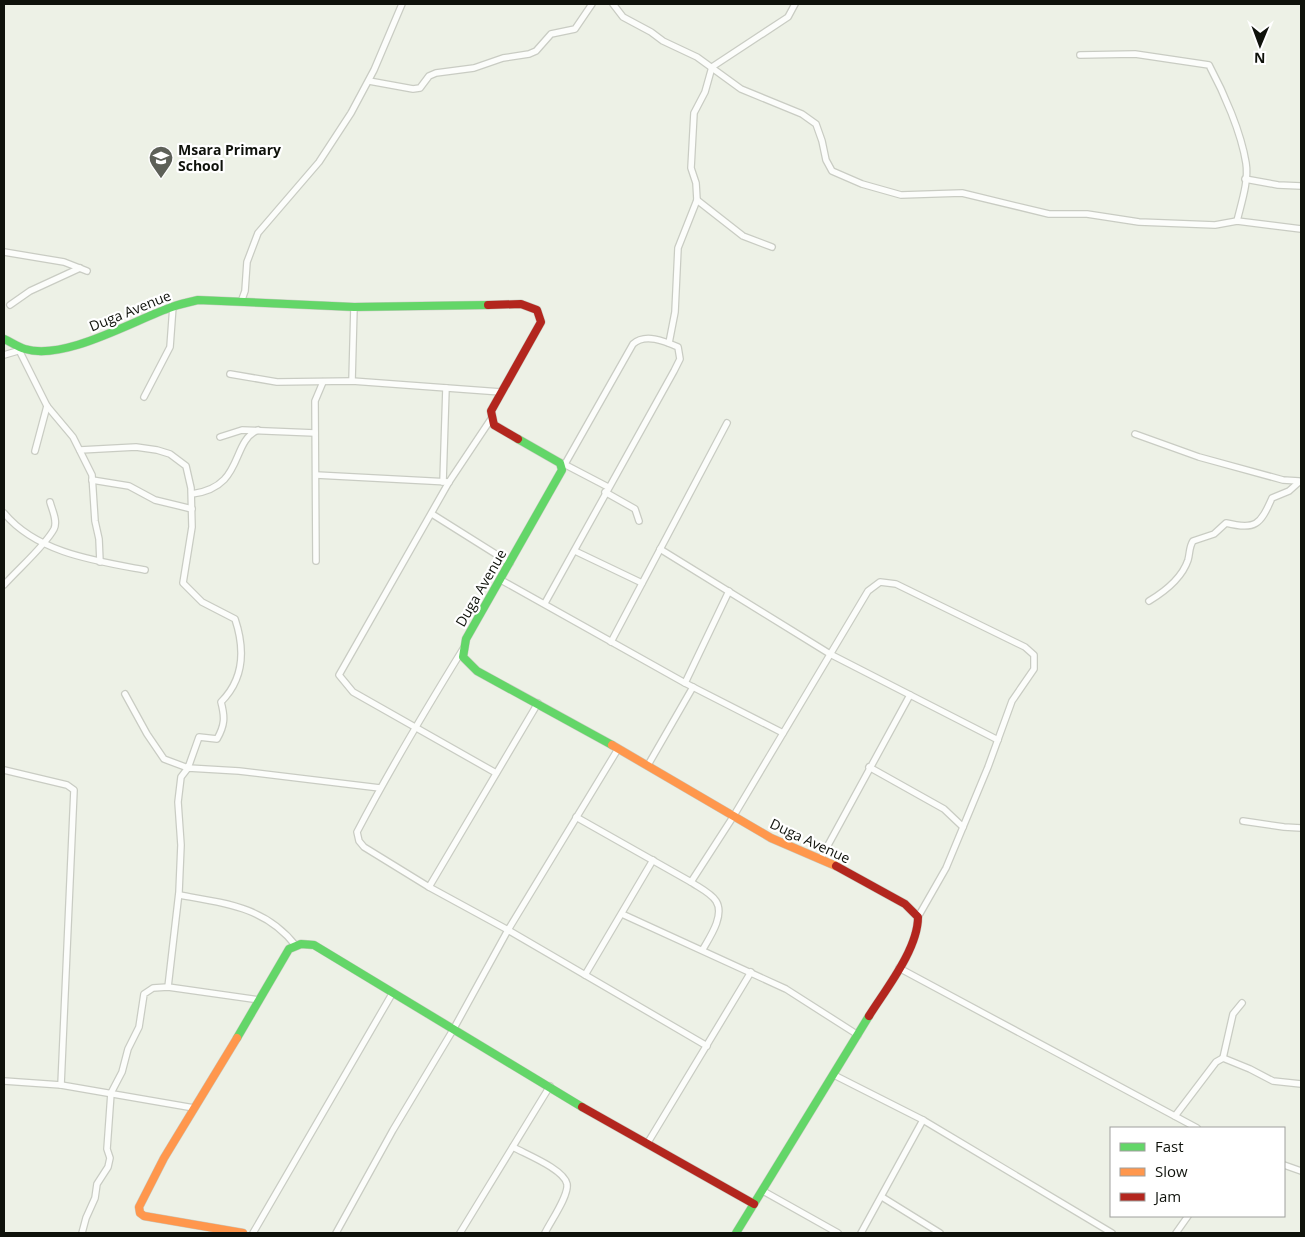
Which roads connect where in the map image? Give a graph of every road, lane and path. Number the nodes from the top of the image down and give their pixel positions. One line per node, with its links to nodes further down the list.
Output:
1 (402, 4): 7 (street)
2 (592, 4): 7 (street)
3 (613, 4): 6 (street)
4 (795, 4): 6 (street)
5 (1080, 55): 8 (street)
6 (712, 67): 10 (street); 11 (street)
7 (369, 81): 17 (street)
8 (1245, 179): 9 (street); 11 (street)
9 (1301, 186)
10 (697, 200): 13 (street); 22 (street)
11 (1236, 221): 12 (street)
12 (1301, 229)
13 (772, 247)
14 (4, 252): 15 (street)
15 (80, 268): 16 (street); 18 (street)
16 (87, 271)
17 (241, 302): 19 (street, Duga Avenue); 20 (street, Duga Avenue)
18 (10, 305)
19 (173, 306): 23 (street, Duga Avenue); 30 (street)
20 (354, 307): 26 (street); 29 (street, Duga Avenue)
21 (4, 339): 23 (street, Duga Avenue)
22 (669, 343): 40 (street); 45 (street)
23 (22, 350): 24 (street); 31 (street)
24 (4, 355)
25 (230, 374): 27 (street)
26 (352, 381): 27 (street); 28 (street)
27 (323, 382): 35 (street)
28 (446, 388): 29 (street); 44 (street)
29 (501, 392): 32 (street, Duga Avenue)
30 (144, 397)
31 (48, 406): 38 (street); 39 (street)
32 (491, 419): 40 (street); 44 (street)
33 (727, 422): 53 (street)
34 (258, 430): 35 (street); 37 (street); 46 (street)
35 (315, 433): 41 (street)
36 (1135, 434): 43 (street)
37 (220, 437)
38 (80, 450): 42 (street); 46 (street)
39 (35, 451)
40 (563, 463): 45 (street); 57 (street, Duga Avenue)
41 (316, 475): 44 (street); 55 (street)
42 (92, 480): 48 (street); 56 (street)
43 (1300, 481): 63 (street)
44 (446, 482): 50 (street)
45 (607, 490): 51 (street); 54 (street)
46 (192, 494): 48 (street)
47 (50, 502): 52 (street)
48 (192, 509): 79 (street)
49 (4, 513): 52 (street)
50 (432, 514): 57 (street); 73 (street)
51 (638, 521)
52 (43, 542): 56 (street); 61 (street)
53 (660, 549): 60 (street); 62 (street)
54 (575, 551): 60 (street); 64 (street)
55 (316, 561)
56 (100, 562): 58 (street)
57 (510, 563): 59 (street, Duga Avenue)
58 (145, 570)
59 (501, 580): 64 (street); 66 (street, Duga Avenue)
60 (642, 583): 65 (street)
61 (4, 585)
62 (729, 590): 67 (street); 68 (street)
63 (1149, 601)
64 (545, 603): 65 (street)
65 (611, 642): 68 (street)
66 (463, 649): 72 (street, Duga Avenue); 73 (street)
67 (830, 654): 71 (street); 74 (street); 75 (street)
68 (685, 682): 69 (street)
69 (694, 687): 74 (street); 77 (street)
70 (125, 694): 79 (street)
71 (910, 694): 75 (street); 78 (street)
72 (538, 703): 76 (street, Duga Avenue); 81 (street)
73 (414, 727): 81 (street); 82 (street)
74 (783, 733): 84 (street)
75 (998, 740): 86 (street)
76 (618, 749): 77 (street, Duga Avenue); 83 (street)
77 (648, 765): 84 (street, Duga Avenue)
78 (870, 767): 86 (street); 88 (street)
79 (188, 768): 82 (street); 92 (street)
80 (4, 770): 111 (street)
81 (496, 774): 91 (street)
82 (380, 788): 91 (street)
83 (576, 817): 89 (street); 95 (street)
84 (733, 817): 88 (street, Duga Avenue); 90 (street)
85 (1243, 821): 87 (street)
86 (963, 826): 94 (street)
87 (1301, 828)
88 (821, 858): 94 (street, Duga Avenue)
89 (653, 860): 90 (street); 93 (street)
90 (691, 882): 97 (street)
91 (429, 887): 95 (street)
92 (179, 895): 96 (street); 101 (street)
93 (622, 914): 97 (street); 100 (street)
94 (918, 917): 98 (street)
95 (508, 930): 100 (street); 105 (street)
96 (296, 946): 102 (street); 103 (street)
97 (703, 949): 99 (street)
98 (899, 968): 106 (street); 116 (street)
99 (751, 972): 106 (street); 107 (street)
100 (586, 975): 107 (street)
101 (168, 987): 103 (street); 114 (street)
102 (392, 994): 105 (street); 129 (street)
103 (260, 1000): 115 (street)
104 (1242, 1003): 108 (street)
105 (453, 1030): 113 (street); 130 (street)
106 (858, 1035): 109 (street)
107 (707, 1046): 119 (street)
108 (1223, 1058): 112 (street); 116 (street)
109 (834, 1075): 117 (street); 123 (street)
110 (4, 1081): 111 (street)
111 (61, 1084): 114 (street)
112 (1301, 1084)
113 (550, 1086): 119 (street); 120 (street)
114 (111, 1094): 115 (street); 127 (street)
115 (194, 1108): 128 (street)
116 (1175, 1116): 118 (street)
117 (923, 1120): 124 (street); 137 (street)
118 (1195, 1127)
119 (647, 1144): 125 (street)
120 (513, 1147): 131 (street); 132 (street)
121 (1285, 1165): 122 (street)
122 (1301, 1171)
123 (763, 1191): 125 (street); 134 (street)
124 (882, 1197): 135 (street); 136 (street)
125 (754, 1204): 133 (street)
126 (1187, 1217): 138 (street)
127 (82, 1233)
128 (243, 1233)
129 (253, 1233)
130 (336, 1233)
131 (460, 1233)
132 (544, 1233)
133 (736, 1233)
134 (838, 1233)
135 (861, 1233)
136 (940, 1233)
137 (1112, 1233)
138 (1176, 1233)

